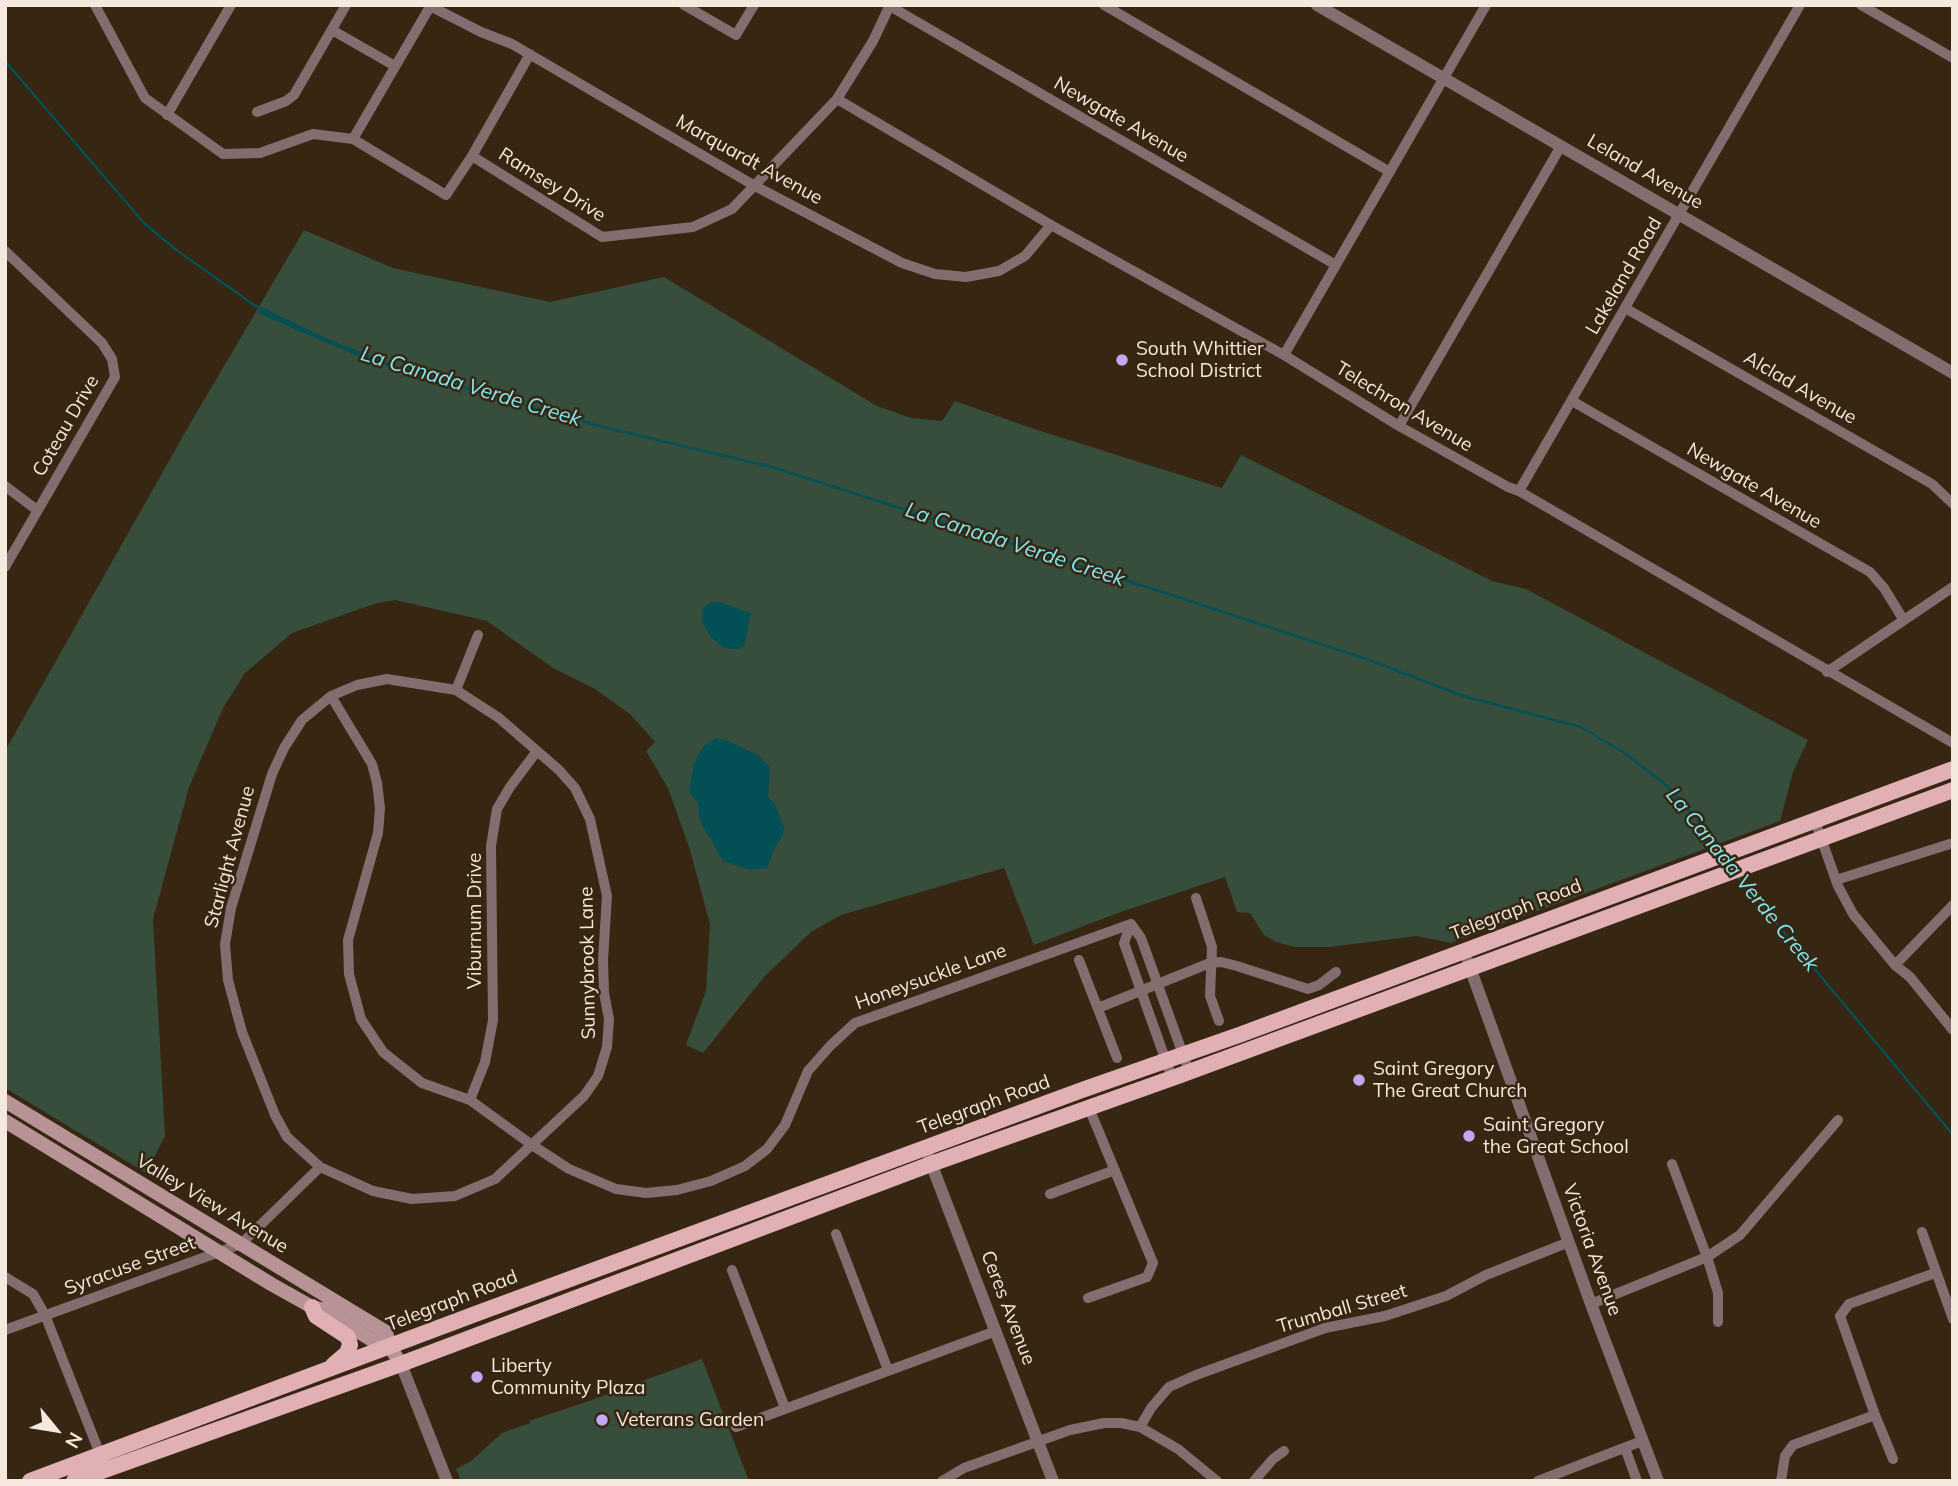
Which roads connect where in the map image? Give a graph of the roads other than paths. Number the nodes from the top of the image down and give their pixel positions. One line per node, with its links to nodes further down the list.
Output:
1 (95, 5): 20 (street, Ramsey Drive)
2 (231, 5): 20 (street)
3 (346, 5): 13 (street)
4 (684, 5): 5 (street)
5 (754, 5)
6 (889, 5): 18 (street, Ramsey Drive); 29 (street, Newgate Avenue)
7 (1104, 5): 24 (street)
8 (1317, 5): 17 (street, Leland Avenue)
9 (1486, 5): 17 (street)
10 (1800, 5): 26 (street, Lakeland Road)
11 (1861, 5): 15 (street)
12 (430, 6): 14 (street, Marquardt Avenue); 16 (street)
13 (332, 30): 16 (street); 19 (street)
14 (530, 54): 23 (street); 25 (street, Marquardt Avenue)
15 (1953, 58)
16 (395, 66): 21 (street)
17 (1444, 78): 22 (street, Leland Avenue); 24 (street)
18 (837, 99): 25 (street, Ramsey Drive); 27 (street, Telechron Avenue)
19 (257, 112)
20 (167, 115): 21 (street, Ramsey Drive)
21 (352, 139): 23 (street, Ramsey Drive)
22 (1561, 146): 26 (street, Leland Avenue); 34 (street)
23 (472, 156): 25 (street, Ramsey Drive)
24 (1390, 172): 29 (street)
25 (755, 186): 27 (street, Marquardt Avenue)
26 (1679, 215): 30 (street, Lakeland Road); 32 (street, Leland Avenue)
27 (1051, 225): 31 (street, Telechron Avenue)
28 (5, 251): 38 (street, Coteau Drive)
29 (1336, 265): 31 (street)
30 (1625, 308): 33 (street, Lakeland Road); 37 (street, Alclad Avenue)
31 (1284, 355): 34 (street, Telechron Avenue)
32 (1953, 373)
33 (1572, 401): 36 (street, Lakeland Road); 41 (street, Newgate Avenue)
34 (1399, 426): 36 (street, Telechron Avenue)
35 (5, 486): 38 (street)
36 (1519, 491): 43 (street, Telechron Avenue)
37 (1953, 504)
38 (37, 510): 39 (street, Coteau Drive)
39 (5, 567)
40 (1953, 587): 41 (street)
41 (1903, 619): 43 (street)
42 (478, 635): 44 (street)
43 (1827, 671): 46 (street, Telechron Avenue)
44 (456, 690): 45 (street, Sunnybrook Lane); 47 (street, Sunnybrook Lane)
45 (331, 696): 73 (street, Honeysuckle Lane); 81 (street, Starlight Avenue)
46 (1953, 743)
47 (537, 751): 73 (street, Viburnum Drive); 78 (street, Sunnybrook Lane)
48 (1953, 769): 50 (main road, Telegraph Road)
49 (1953, 790): 51 (main road, Telegraph Road)
50 (1815, 821): 51 (street); 57 (main road, Telegraph Road)
51 (1822, 838): 53 (street); 61 (main road, Telegraph Road)
52 (1953, 843): 53 (street)
53 (1836, 880): 60 (street)
54 (1196, 898): 59 (street)
55 (1953, 905): 60 (street)
56 (1130, 924): 63 (street); 64 (street); 78 (street, Honeysuckle Lane)
57 (1464, 952): 61 (street, Victoria Avenue); 68 (main road, Telegraph Road)
58 (1079, 960): 65 (street)
59 (1211, 963): 62 (street); 63 (street); 66 (street)
60 (1895, 965): 67 (street)
61 (1470, 968): 71 (main road, Telegraph Road); 86 (street, Victoria Avenue)
62 (1336, 972)
63 (1158, 984): 64 (street); 68 (street)
64 (1141, 991): 65 (street); 70 (street)
65 (1098, 1008): 69 (street)
66 (1219, 1021)
67 (1953, 1030)
68 (1184, 1054): 70 (main road, Telegraph Road); 71 (street)
69 (1117, 1058)
70 (1166, 1062): 72 (street); 79 (main road, Telegraph Road)
71 (1189, 1071): 72 (main road, Telegraph Road)
72 (1172, 1078): 75 (main road, Telegraph Road)
73 (470, 1100): 78 (street, Honeysuckle Lane)
74 (5, 1101): 87 (main road, Valley View Avenue)
75 (1089, 1108): 79 (main road, Telegraph Road); 82 (street)
76 (1838, 1120): 89 (street)
77 (5, 1121): 88 (main road, Valley View Avenue)
78 (532, 1145): 81 (street, Starlight Avenue)
79 (928, 1156): 100 (street, Ceres Avenue); 101 (main road, Telegraph Road); 102 (main road, Telegraph Road)
80 (1672, 1164): 89 (street)
81 (320, 1167): 87 (street, Syracuse Street)
82 (1115, 1171): 83 (street); 93 (street)
83 (1050, 1194)
84 (1922, 1232): 91 (street)
85 (836, 1234): 104 (street)
86 (1569, 1242): 94 (street, Victoria Avenue); 108 (street, Trumball Street)
87 (241, 1244): 88 (street, Syracuse Street); 101 (main road, Valley View Avenue)
88 (220, 1252): 95 (main road, Valley View Avenue); 96 (street, Syracuse Street)
89 (1707, 1257): 94 (street); 98 (street)
90 (732, 1270): 105 (street)
91 (1935, 1273): 97 (street); 106 (street)
92 (5, 1276): 96 (street)
93 (1088, 1298)
94 (1591, 1304): 109 (street, Victoria Avenue)
95 (312, 1307): 101 (main road, Valley View Avenue); 103 (main road)
96 (46, 1315): 99 (street, Syracuse Street); 114 (street)
97 (1953, 1319)
98 (1718, 1322)
99 (5, 1330)
100 (996, 1331): 104 (street); 110 (street, Ceres Avenue)
101 (390, 1347): 102 (main road, Valley View Avenue); 103 (main road, Telegraph Road)
102 (401, 1364): 114 (main road, Telegraph Road); 117 (street, Valley View Avenue)
103 (325, 1370): 114 (main road, Telegraph Road)
104 (888, 1370): 105 (street)
105 (785, 1408): 107 (street)
106 (1875, 1415): 113 (street); 125 (street)
107 (736, 1427)
108 (1140, 1427): 110 (street); 120 (street)
109 (1643, 1441): 111 (street); 124 (street, Victoria Avenue)
110 (1039, 1442): 118 (street); 119 (street, Ceres Avenue)
111 (1625, 1448): 122 (street); 123 (street)
112 (1284, 1451): 121 (street)
113 (1893, 1459)
114 (103, 1462): 115 (main road, Telegraph Road); 116 (main road, Telegraph Road)
115 (30, 1481)
116 (74, 1481)
117 (447, 1481)
118 (942, 1481)
119 (1053, 1481)
120 (1217, 1481)
121 (1254, 1481)
122 (1538, 1481)
123 (1637, 1481)
124 (1658, 1481)
125 (1781, 1481)

